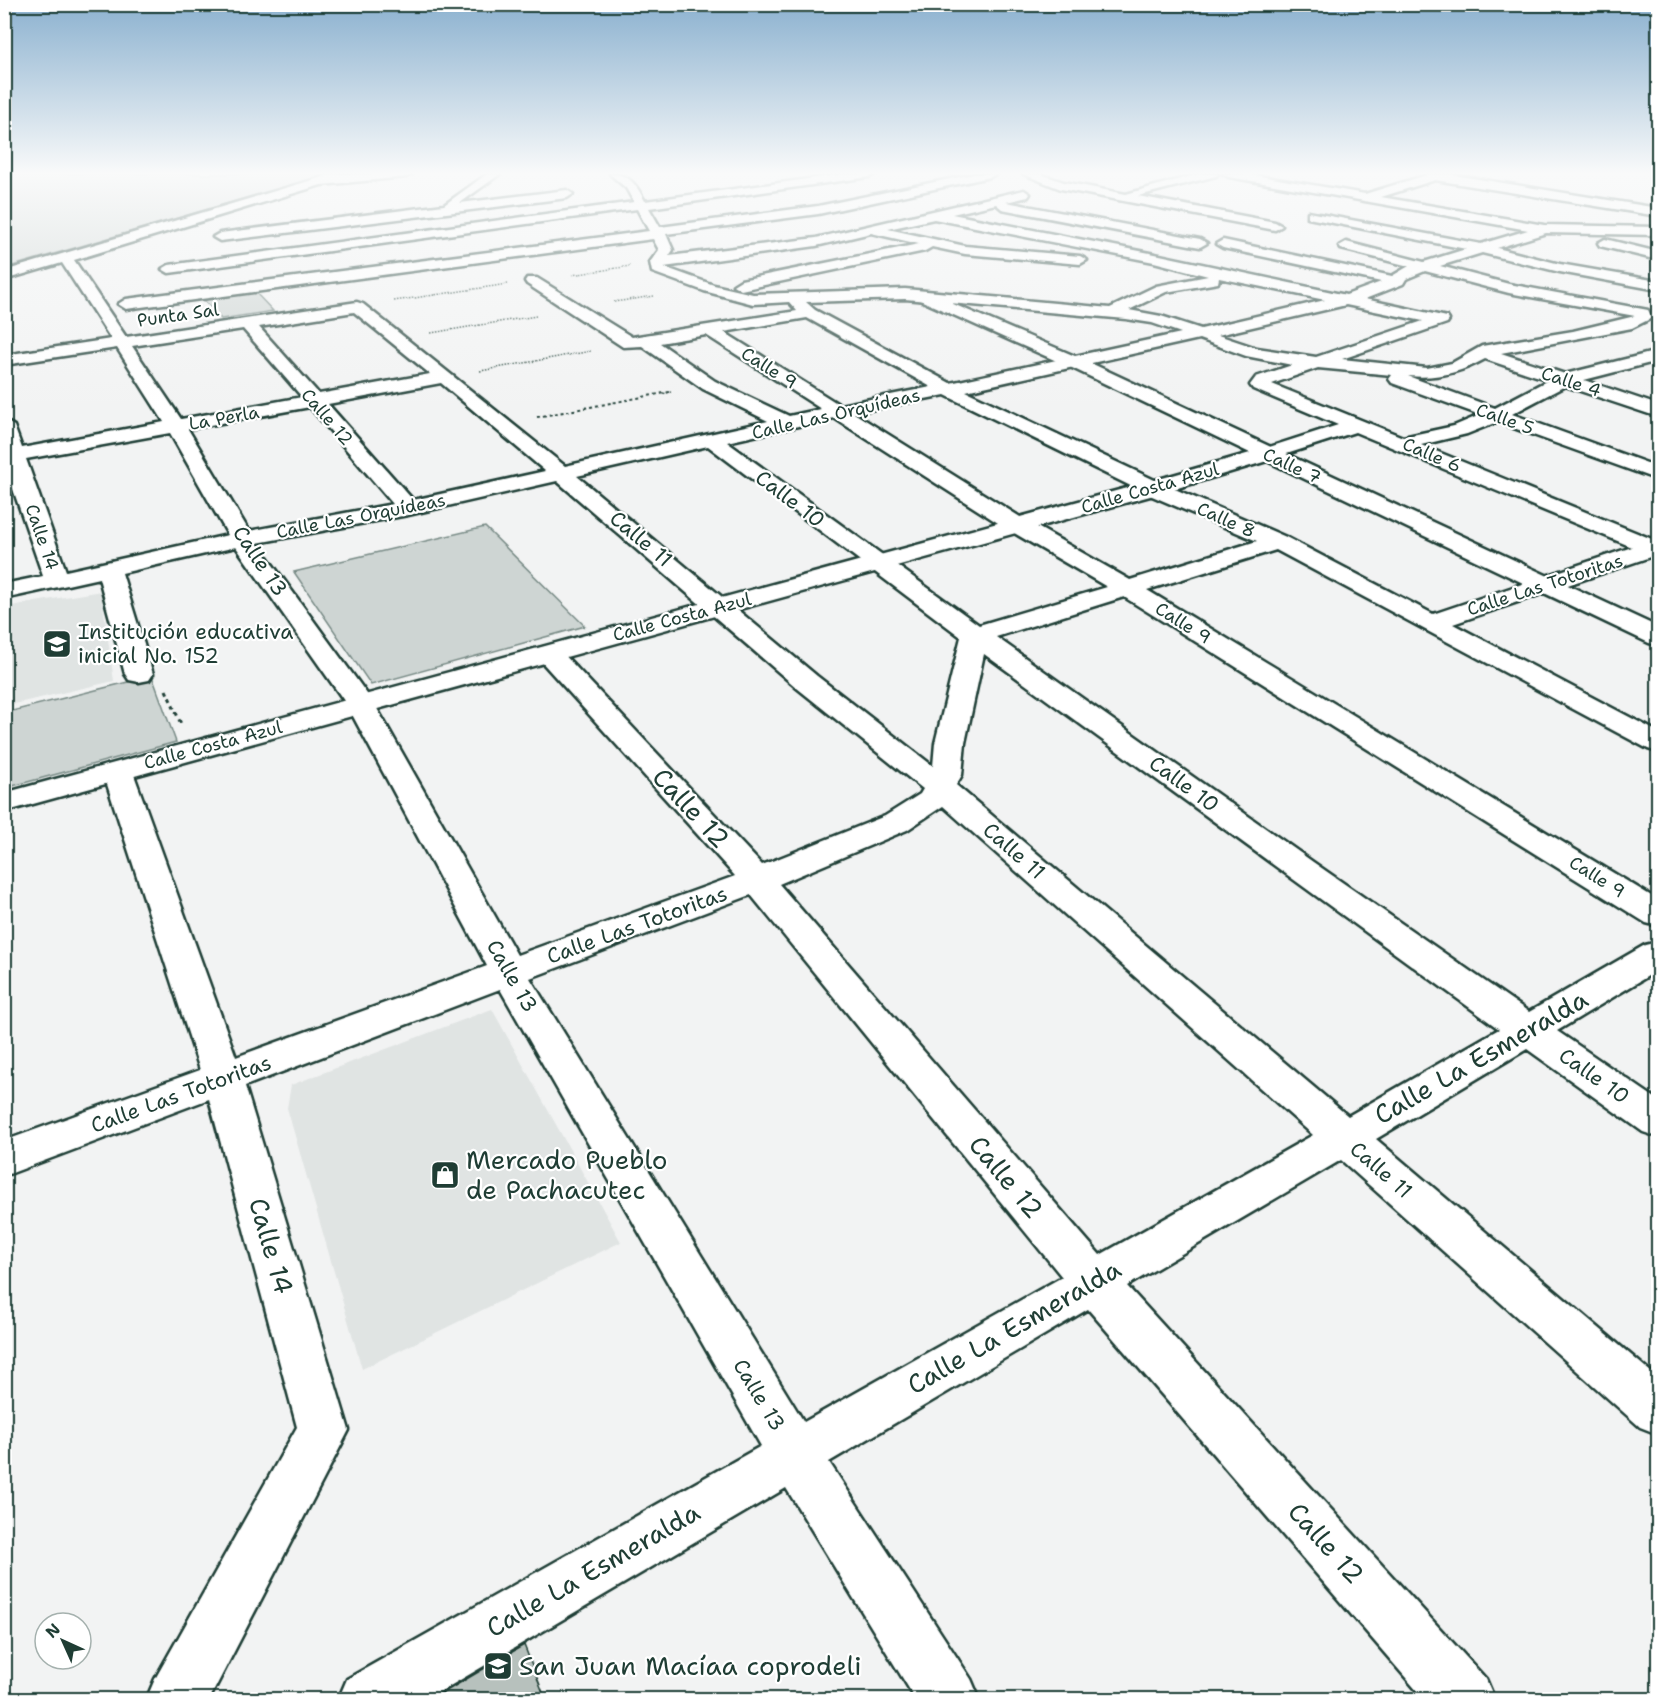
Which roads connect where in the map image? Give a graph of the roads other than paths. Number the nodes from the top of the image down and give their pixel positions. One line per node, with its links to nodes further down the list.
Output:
1 (89, 254): 20 (street)
2 (128, 254): 20 (street)
3 (194, 254): 24 (street)
4 (289, 254): 24 (street)
5 (385, 254): 25 (street)
6 (493, 254): 25 (street)
7 (663, 254): 21 (street)
8 (724, 254): 21 (street)
9 (894, 254): 36 (street)
10 (992, 254): 26 (street)
11 (1132, 254): 18 (street)
12 (1168, 254): 18 (street)
13 (1278, 254): 19 (street)
14 (1317, 254): 19 (street)
15 (1362, 254): 23 (street)
16 (1468, 254): 23 (street, Calle Las Orquídeas)
17 (1502, 254): 27 (street)
18 (1155, 258): 26 (street)
19 (1298, 259): 32 (street)
20 (67, 260): 28 (street); 45 (street, Calle 13)
21 (657, 262): 36 (street)
22 (1659, 264): 27 (street)
23 (1426, 267): 32 (street, Calle Las Orquídeas); 37 (street)
24 (169, 269): 29 (street)
25 (366, 270): 39 (street); 45 (street)
26 (1210, 272): 30 (street)
27 (1595, 275): 33 (street); 37 (street)
28 (4, 276)
29 (155, 278)
30 (1239, 278): 41 (street); 43 (street)
31 (532, 280): 51 (street)
32 (1398, 281): 34 (street); 41 (street, Calle Las Orquídeas)
33 (1659, 285)
34 (1420, 286)
35 (141, 290): 45 (street)
36 (716, 290): 42 (street)
37 (1552, 296): 44 (street)
38 (925, 297): 42 (street); 43 (street); 56 (street, Calle 7)
39 (350, 299): 46 (street, Punta Sal); 58 (street, Calle 11)
40 (1487, 299): 47 (street)
41 (1341, 300): 49 (street, Calle Las Orquídeas); 55 (street)
42 (801, 306): 48 (street); 60 (street, Calle 8)
43 (1114, 312): 49 (street)
44 (1651, 320): 47 (street)
45 (118, 323): 46 (street, Punta Sal); 53 (street, Punta Sal); 68 (street, Calle 13)
46 (248, 324): 61 (street, Calle 12)
47 (1626, 325): 50 (street)
48 (708, 330): 51 (street); 62 (street, Calle 9)
49 (1201, 335): 55 (street); 56 (street, Calle Las Orquídeas)
50 (1573, 336): 52 (street); 54 (street)
51 (637, 341): 65 (street)
52 (1483, 352): 57 (street); 59 (street, Calle 4)
53 (4, 360)
54 (1654, 360): 59 (street)
55 (1313, 362): 57 (street); 66 (street, Calle 6)
56 (1077, 363): 60 (street, Calle Las Orquídeas); 71 (street, Calle 7)
57 (1351, 366): 64 (street, Calle 5)
58 (444, 377): 61 (street, La Perla); 73 (street, Calle 11)
59 (1564, 380): 63 (street, Calle 4); 64 (street)
60 (948, 389): 62 (street, Calle Las Orquídeas); 75 (street, Calle 8)
61 (313, 401): 68 (street, La Perla); 76 (street, Calle 12)
62 (838, 411): 65 (street, Calle Las Orquídeas); 77 (street, Calle 9)
63 (1659, 411)
64 (1496, 416): 70 (street); 74 (street, Calle 5)
65 (789, 424): 69 (street, Calle Las Orquídeas)
66 (1357, 425): 70 (street, Calle 6); 71 (street, Calle Costa Azul)
67 (4, 426): 72 (street, Calle 14)
68 (176, 426): 72 (street, La Perla); 78 (street, Calle 13)
69 (713, 441): 73 (street, Calle Las Orquídeas); 81 (street, Calle 10)
70 (1404, 443): 80 (street, Calle 6)
71 (1267, 454): 75 (street, Calle Costa Azul); 84 (street, Calle 7)
72 (9, 456): 83 (street, Calle 14)
73 (563, 474): 76 (street, Calle Las Orquídeas); 87 (street, Calle 11)
74 (1659, 474)
75 (1153, 488): 77 (street, Calle Costa Azul); 79 (street, Calle 8)
76 (408, 508): 78 (street, Calle Las Orquídeas)
77 (1017, 525): 81 (street, Calle Costa Azul); 85 (street, Calle 9)
78 (242, 539): 82 (street, Calle Las Orquídeas); 93 (street, Calle 13)
79 (1278, 542): 85 (street); 88 (street, Calle 8)
80 (1657, 548): 84 (street, Calle Las Totoritas)
81 (877, 564): 87 (street, Calle Costa Azul); 89 (street, Calle 10)
82 (109, 569): 83 (street, Calle Las Orquídeas); 92 (street)
83 (57, 581): 86 (street, Calle Las Orquídeas)
84 (1543, 584): 88 (street, Calle Las Totoritas); 90 (street, Calle 7)
85 (1125, 587): 89 (street); 99 (street, Calle 9)
86 (4, 592)
87 (721, 606): 91 (street, Calle Costa Azul); 96 (street, Calle 11)
88 (1431, 623): 94 (street, Calle 8)
89 (975, 634): 96 (street, Calle Las Totoritas); 102 (street, Calle 10)
90 (1659, 637)
91 (549, 654): 93 (street, Calle Costa Azul); 98 (street, Calle 12)
92 (139, 674)
93 (361, 705): 95 (street, Calle Costa Azul); 101 (street, Calle 13)
94 (1659, 743)
95 (118, 772): 97 (street, Calle Costa Azul); 103 (street, Calle 14)
96 (940, 788): 98 (street, Calle Las Totoritas); 105 (street, Calle 11)
97 (4, 803)
98 (757, 880): 101 (street, Calle Las Totoritas); 107 (street, Calle 12)
99 (1659, 915)
100 (1659, 954): 102 (street, Calle La Esmeralda)
101 (508, 972): 103 (street, Calle Las Totoritas); 109 (street, Calle 13)
102 (1527, 1030): 104 (street, Calle 10); 105 (street, Calle La Esmeralda)
103 (223, 1078): 106 (street, Calle Las Totoritas); 110 (street, Calle 14)
104 (1659, 1121)
105 (1344, 1138): 107 (street, Calle La Esmeralda); 108 (street, Calle 11)
106 (4, 1159)
107 (1093, 1281): 109 (street, Calle La Esmeralda); 113 (street, Calle 12)
108 (1659, 1410)
109 (795, 1455): 111 (street, Calle La Esmeralda); 112 (street, Calle 13)
110 (176, 1700)
111 (368, 1700)
112 (950, 1700)
113 (1465, 1700)

